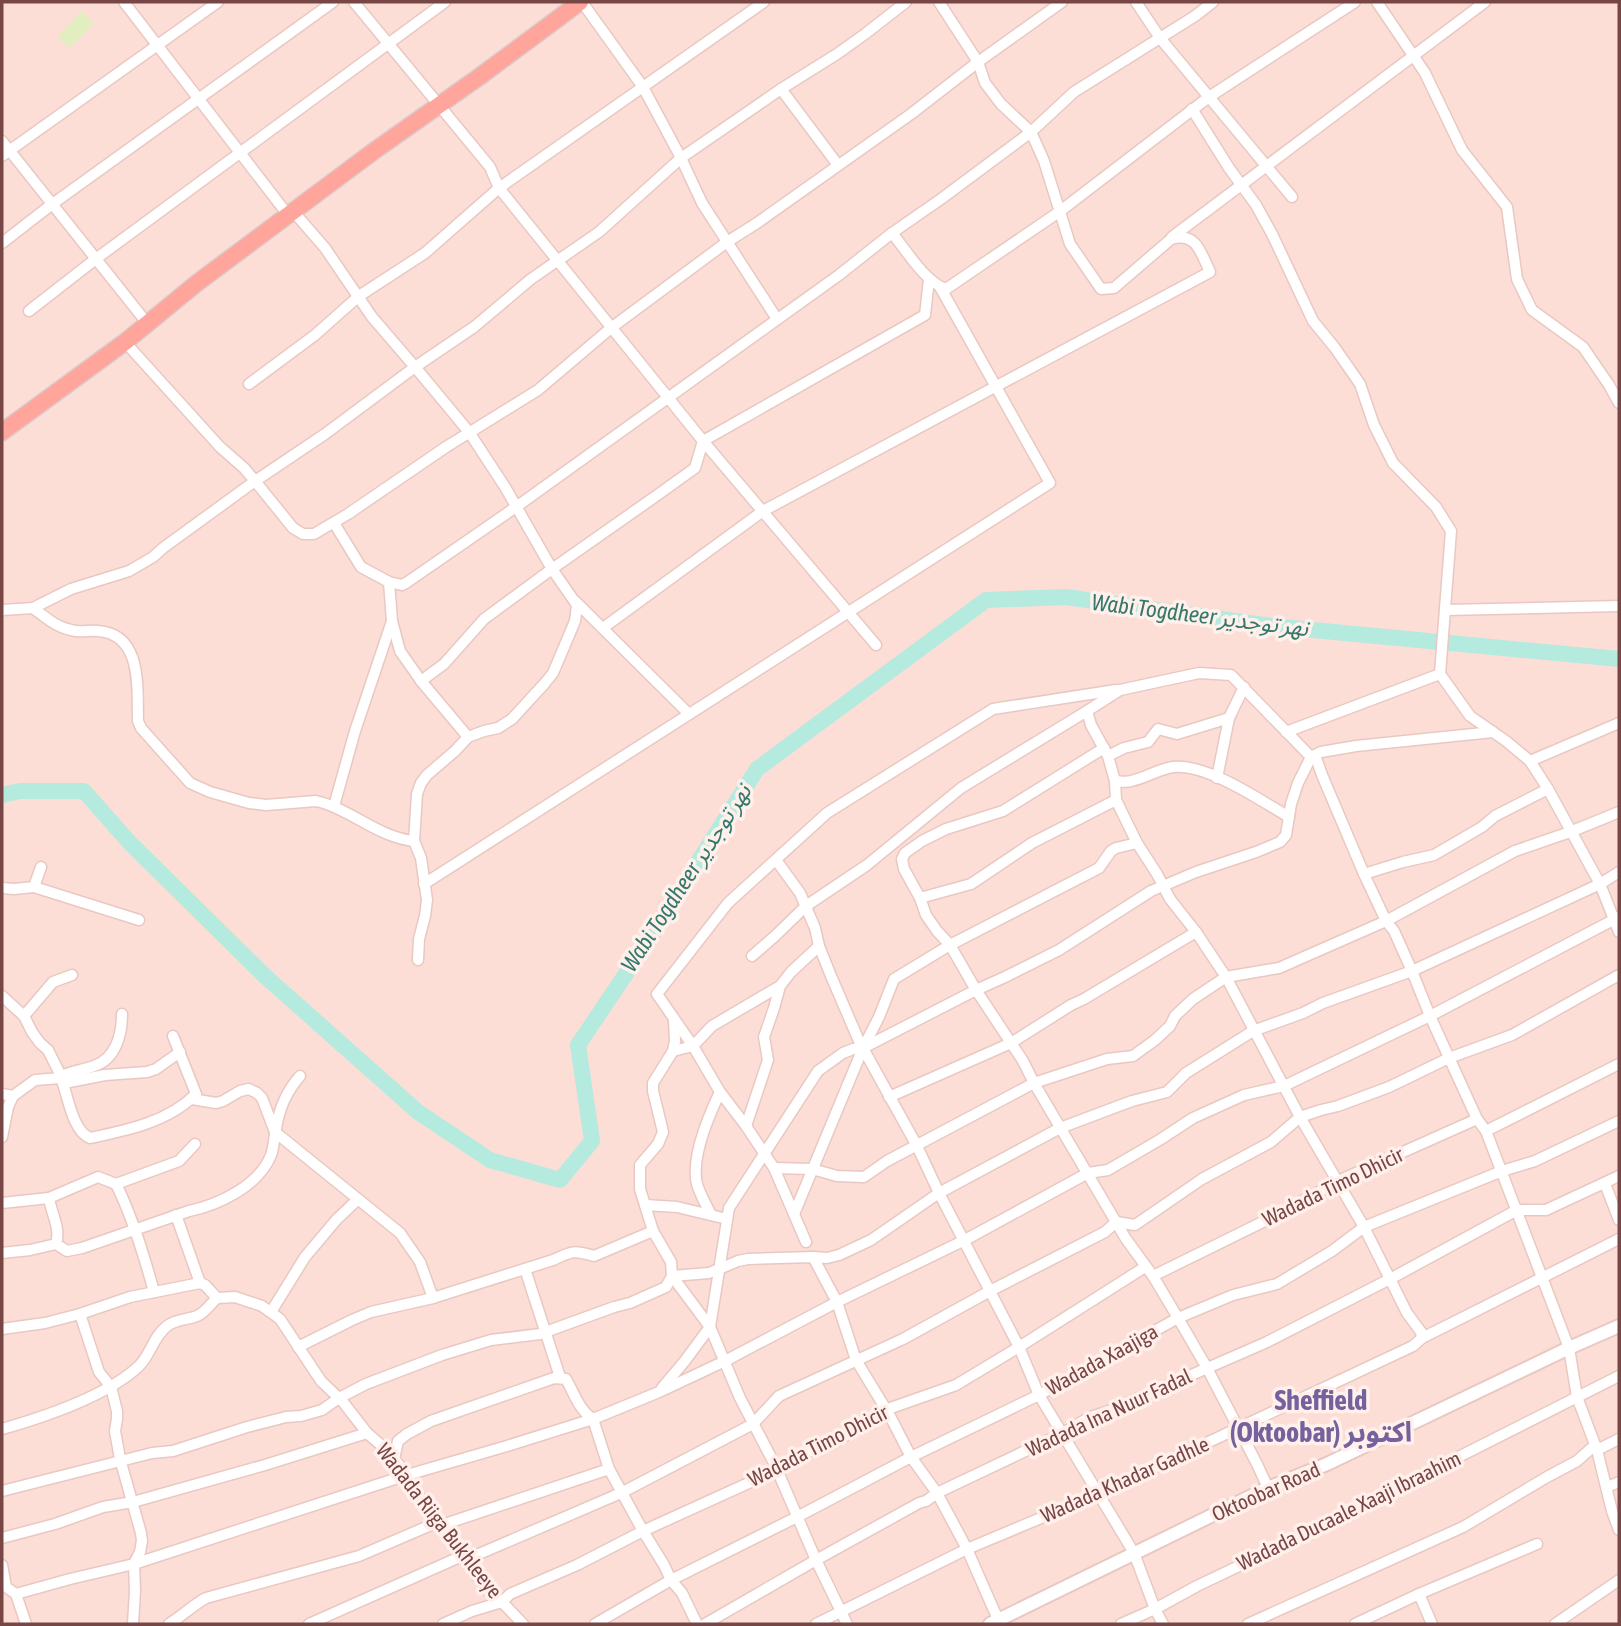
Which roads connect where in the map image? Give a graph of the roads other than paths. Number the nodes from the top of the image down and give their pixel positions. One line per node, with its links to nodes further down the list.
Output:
1 (124, 2): 17 (street)
2 (218, 2): 17 (street)
3 (334, 2): 24 (street)
4 (354, 2): 18 (street)
5 (445, 2): 18 (street)
6 (764, 2): 21 (street)
7 (906, 2): 22 (street)
8 (939, 2): 20 (street)
9 (1062, 2): 20 (street)
10 (1136, 2): 16 (street)
11 (1213, 2): 16 (street)
12 (1354, 2): 23 (street)
13 (1377, 2): 19 (street)
14 (1485, 2): 19 (street)
15 (576, 3): 21 (street); 25 (highway)
16 (1160, 38): 23 (street); 27 (street)
17 (157, 45): 24 (street); 29 (street)
18 (387, 45): 25 (street); 30 (street)
19 (1413, 55): 33 (street); 58 (street)
20 (978, 62): 27 (street); 32 (street)
21 (643, 87): 31 (street); 35 (street)
22 (781, 89): 31 (street); 32 (street)
23 (1209, 97): 26 (street); 33 (street)
24 (198, 99): 30 (street); 37 (street)
25 (439, 105): 35 (street); 39 (highway)
26 (1192, 109): 34 (street); 38 (street)
27 (1031, 132): 38 (street); 40 (street)
28 (2, 141): 29 (street)
29 (5, 153): 37 (street)
30 (240, 154): 39 (street); 43 (street)
31 (681, 158): 41 (street); 44 (street)
32 (838, 166): 41 (street)
33 (1266, 166): 34 (street); 36 (street)
34 (1241, 185): 47 (street); 72 (street)
35 (499, 188): 44 (street); 48 (street)
36 (1292, 197)
37 (51, 205): 42 (street); 43 (street)
38 (1059, 212): 46 (street); 47 (street)
39 (290, 213): 48 (street); 51 (highway)
40 (892, 233): 45 (street); 50 (street)
41 (727, 242): 50 (street); 52 (street)
42 (2, 243)
43 (97, 258): 49 (street); 51 (street)
44 (558, 261): 52 (street); 54 (street)
45 (929, 279): 46 (street); 61 (street)
46 (940, 287): 56 (street)
47 (1101, 289): 56 (street)
48 (359, 296): 54 (street); 55 (street)
49 (29, 311)
50 (777, 319): 57 (street)
51 (147, 323): 53 (highway)
52 (611, 328): 57 (street); 60 (street)
53 (125, 342): 59 (highway); 62 (street)
54 (415, 367): 60 (street); 62 (street)
55 (249, 384)
56 (996, 387): 64 (street); 73 (street)
57 (669, 397): 61 (street); 63 (street)
58 (1619, 403)
59 (2, 432)
60 (469, 432): 63 (street); 65 (street)
61 (704, 441): 64 (street); 66 (street)
62 (255, 481): 65 (street); 70 (street)
63 (516, 508): 66 (street); 67 (street)
64 (763, 511): 73 (street); 75 (street)
65 (334, 523): 67 (street)
66 (552, 569): 68 (street); 78 (street)
67 (389, 582): 74 (street)
68 (576, 602): 75 (street); 87 (street)
69 (1619, 606): 72 (street)
70 (33, 608): 71 (street); 95 (street)
71 (2, 610)
72 (1445, 610): 77 (street)
73 (848, 612): 76 (street); 82 (street)
74 (392, 621): 78 (street); 95 (street)
75 (603, 628): 82 (street)
76 (876, 645)
77 (1440, 674): 85 (street); 86 (street)
78 (421, 681): 87 (street)
79 (1244, 688): 80 (street); 83 (street); 85 (street)
80 (1120, 690): 81 (street); 101 (street)
81 (1087, 711): 88 (street); 111 (street)
82 (689, 714): 105 (street)
83 (1229, 719): 88 (street); 91 (street)
84 (1619, 723): 90 (street)
85 (1286, 732): 89 (street)
86 (1493, 732): 89 (street); 90 (street)
87 (468, 737): 99 (street)
88 (1106, 752): 92 (street); 110 (street)
89 (1313, 756): 97 (street); 104 (street)
90 (1530, 761): 93 (street)
91 (1217, 778): 92 (street); 97 (street)
92 (1115, 781): 94 (street)
93 (1548, 789): 98 (street); 104 (street)
94 (1116, 800): 100 (street); 110 (street)
95 (334, 806): 99 (street)
96 (1619, 811): 98 (street)
97 (1289, 817): 108 (street)
98 (1570, 832): 106 (street); 114 (street)
99 (414, 841): 105 (street)
100 (1138, 843): 108 (street); 117 (street)
101 (776, 860): 111 (street); 131 (street)
102 (41, 867): 107 (street)
103 (1619, 872): 106 (street)
104 (1364, 874): 114 (street)
105 (424, 884): 120 (street)
106 (1600, 884): 112 (street); 121 (street)
107 (34, 887): 109 (street); 113 (street)
108 (1163, 887): 115 (street); 126 (street)
109 (2, 888)
110 (920, 898): 117 (street)
111 (806, 906): 118 (street); 119 (street)
112 (1616, 919): 116 (street); 130 (street)
113 (139, 920)
114 (1386, 921): 121 (street); 124 (street)
115 (1196, 932): 124 (street); 134 (street)
116 (1619, 932)
117 (950, 945): 126 (street); 136 (street)
118 (819, 946): 125 (street); 136 (street)
119 (752, 956)
120 (418, 960)
121 (1412, 971): 130 (street); 132 (street)
122 (72, 975): 129 (street)
123 (1619, 975): 139 (street)
124 (1226, 977): 132 (street); 143 (street)
125 (780, 986): 135 (street); 153 (street)
126 (976, 989): 134 (street); 136 (street)
127 (2, 996): 129 (street)
128 (122, 1014): 142 (street)
129 (24, 1016): 142 (street)
130 (1430, 1016): 139 (street); 144 (street)
131 (674, 1019): 135 (street); 137 (street)
132 (1253, 1031): 144 (street); 154 (street)
133 (173, 1036): 138 (street)
134 (1011, 1042): 143 (street); 148 (street)
135 (693, 1046): 137 (street); 145 (street)
136 (863, 1048): 148 (street); 160 (street); 162 (street)
137 (673, 1051): 173 (street)
138 (180, 1052): 142 (street); 149 (street)
139 (1450, 1058): 150 (street); 151 (street)
140 (1619, 1064): 155 (street)
141 (300, 1076): 156 (street)
142 (62, 1079): 147 (street); 149 (street)
143 (1034, 1083): 154 (street); 159 (street)
144 (1284, 1086): 150 (street); 164 (street)
145 (720, 1092): 153 (street); 177 (street)
146 (2, 1094): 147 (street)
147 (13, 1096): 157 (street)
148 (890, 1097): 159 (street)
149 (192, 1099): 156 (street)
150 (1300, 1117): 166 (street); 180 (street)
151 (1477, 1119): 155 (street); 166 (street, Wadada Timo Dhicir)
152 (1619, 1121): 163 (street, Wadada Xaajiga)
153 (746, 1126): 160 (street)
154 (1060, 1128): 164 (street); 169 (street)
155 (1486, 1131): 163 (street)
156 (275, 1132): 171 (street); 176 (street)
157 (2, 1137)
158 (195, 1144): 167 (street)
159 (917, 1146): 162 (street); 169 (street)
160 (765, 1153): 161 (street); 178 (street)
161 (775, 1168): 162 (street); 175 (street)
162 (812, 1169): 175 (street)
163 (1502, 1171): 174 (street); 181 (street, Wadada Xaajiga)
164 (1088, 1173): 180 (street); 185 (street)
165 (1619, 1176): 168 (street)
166 (1338, 1181): 181 (street); 194 (street, Wadada Timo Dhicir)
167 (116, 1184): 170 (street); 182 (street)
168 (1605, 1184): 174 (street); 179 (street)
169 (939, 1193): 185 (street); 189 (street)
170 (49, 1198): 172 (street); 187 (street)
171 (357, 1200): 201 (street); 203 (street)
172 (2, 1203)
173 (645, 1205): 177 (street); 183 (street)
174 (1517, 1210): 195 (street); 196 (street, Wadada Ina Nuur Fadal)
175 (794, 1213): 186 (street)
176 (176, 1215): 182 (street); 197 (street)
177 (711, 1215): 178 (street)
178 (727, 1219): 192 (street)
179 (1619, 1220)
180 (1116, 1222): 190 (street); 198 (street)
181 (1364, 1227): 196 (street); 205 (street, Wadada Xaajiga)
182 (134, 1229): 187 (street); 199 (street)
183 (653, 1231): 191 (street); 193 (street)
184 (1619, 1239): 195 (street, Wadada Khadar Gadhle)
185 (965, 1240): 198 (street); 202 (street)
186 (806, 1242)
187 (56, 1244): 188 (street)
188 (2, 1253)
189 (813, 1256): 192 (street); 202 (street)
190 (1145, 1267): 194 (street); 212 (street, Wadada Timo Dhicir)
191 (525, 1269): 201 (street); 209 (street)
192 (720, 1269): 193 (street); 207 (street)
193 (672, 1276): 207 (street); 209 (street)
194 (1153, 1276): 205 (street)
195 (1543, 1277): 210 (street, Wadada Khadar Gadhle); 213 (street)
196 (1390, 1279): 210 (street); 216 (street, Wadada Ina Nuur Fadal)
197 (200, 1283): 199 (street); 200 (street)
198 (989, 1291): 212 (street); 214 (street)
199 (154, 1292): 204 (street)
200 (217, 1298): 203 (street, Wadada Riiga Bukhleeye); 219 (street)
201 (433, 1298): 211 (street)
202 (837, 1302): 214 (street); 215 (street)
203 (271, 1312): 211 (street, Wadada Riiga Bukhleeye)
204 (80, 1314): 208 (street); 219 (street)
205 (1178, 1318): 216 (street); 221 (street, Wadada Xaajiga)
206 (1619, 1326): 213 (street, Oktoobar Road)
207 (710, 1327): 215 (street); 220 (street)
208 (2, 1329)
209 (545, 1332): 218 (street); 223 (street)
210 (1422, 1338): 227 (street, Wadada Khadar Gadhle)
211 (298, 1347): 223 (street, Wadada Riiga Bukhleeye)
212 (1019, 1347): 221 (street); 224 (street, Wadada Timo Dhicir)
213 (1569, 1348): 222 (street); 241 (street, Oktoobar Road)
214 (856, 1360): 224 (street); 226 (street)
215 (725, 1361): 220 (street); 226 (street)
216 (1207, 1368): 227 (street); 230 (street, Wadada Ina Nuur Fadal)
217 (1619, 1376): 222 (street, Wadada Ducaale Xaaji Ibraahim)
218 (560, 1377): 225 (street); 234 (street)
219 (111, 1387): 228 (street); 235 (street)
220 (659, 1392): 225 (street)
221 (1039, 1395): 230 (street); 233 (street, Wadada Xaajiga)
222 (1577, 1397): 232 (street); 265 (street, Wadada Ducaale Xaaji Ibraahim)
223 (338, 1398): 229 (street, Wadada Riiga Bukhleeye); 235 (street)
224 (885, 1410): 233 (street); 237 (street, Wadada Timo Dhicir)
225 (593, 1419): 236 (street); 238 (street)
226 (753, 1424): 237 (street); 243 (street)
227 (1238, 1428): 241 (street); 245 (street, Wadada Khadar Gadhle)
228 (2, 1429)
229 (367, 1433): 234 (street, Wadada Riiga Bukhleeye); 246 (street)
230 (1063, 1433): 244 (street, Wadada Ina Nuur Fadal); 245 (street)
231 (1619, 1439): 232 (street)
232 (1596, 1448): 240 (street); 281 (street)
233 (911, 1457): 244 (street); 247 (street, Wadada Xaajiga)
234 (394, 1459): 238 (street, Wadada Riiga Bukhleeye)
235 (121, 1461): 242 (street); 246 (street)
236 (609, 1469): 243 (street); 248 (street)
237 (777, 1469): 247 (street); 250 (street, Wadada Timo Dhicir)
238 (407, 1475): 248 (street, Wadada Riiga Bukhleeye); 257 (street)
239 (1619, 1482): 240 (street)
240 (1606, 1487): 249 (street)
241 (1268, 1488): 254 (street, Oktoobar Road)
242 (2, 1491)
243 (621, 1493): 250 (street); 255 (street)
244 (937, 1493): 253 (street); 256 (street, Wadada Ina Nuur Fadal)
245 (1098, 1494): 253 (street, Wadada Khadar Gadhle); 254 (street)
246 (133, 1502): 251 (street); 257 (street)
247 (797, 1517): 256 (street); 259 (street, Wadada Xaajiga)
248 (440, 1523): 255 (street, Wadada Riiga Bukhleeye); 270 (street)
249 (1619, 1530)
250 (643, 1531): 259 (street); 264 (street, Wadada Timo Dhicir)
251 (2, 1538)
252 (1536, 1544): 263 (street)
253 (967, 1549): 266 (street, Wadada Khadar Gadhle); 267 (street)
254 (1134, 1553): 265 (street); 267 (street, Oktoobar Road)
255 (463, 1558): 264 (street, Wadada Riiga Bukhleeye); 271 (street)
256 (816, 1560): 266 (street); 276 (street, Wadada Ina Nuur Fadal)
257 (134, 1564): 262 (street); 269 (street)
258 (2, 1565): 261 (street)
259 (671, 1580): 274 (street, Wadada Xaajiga); 275 (street)
260 (1619, 1580): 284 (street)
261 (4, 1587): 262 (street)
262 (16, 1594): 268 (street)
263 (1419, 1594): 282 (street); 283 (street)
264 (502, 1602): 272 (street, Wadada Timo Dhicir); 273 (street, Wadada Riiga Bukhleeye)
265 (1155, 1609): 279 (street, Wadada Ducaale Xaaji Ibraahim); 280 (street)
266 (841, 1611): 277 (street, Wadada Khadar Gadhle); 278 (street)
267 (996, 1623)
268 (26, 1624)
269 (133, 1624)
270 (169, 1624)
271 (309, 1624)
272 (443, 1624)
273 (523, 1624)
274 (595, 1624)
275 (697, 1624)
276 (705, 1624)
277 (816, 1624)
278 (847, 1624)
279 (1121, 1624)
280 (1163, 1624)
281 (1248, 1624)
282 (1355, 1624)
283 (1432, 1624)
284 (1555, 1624)

